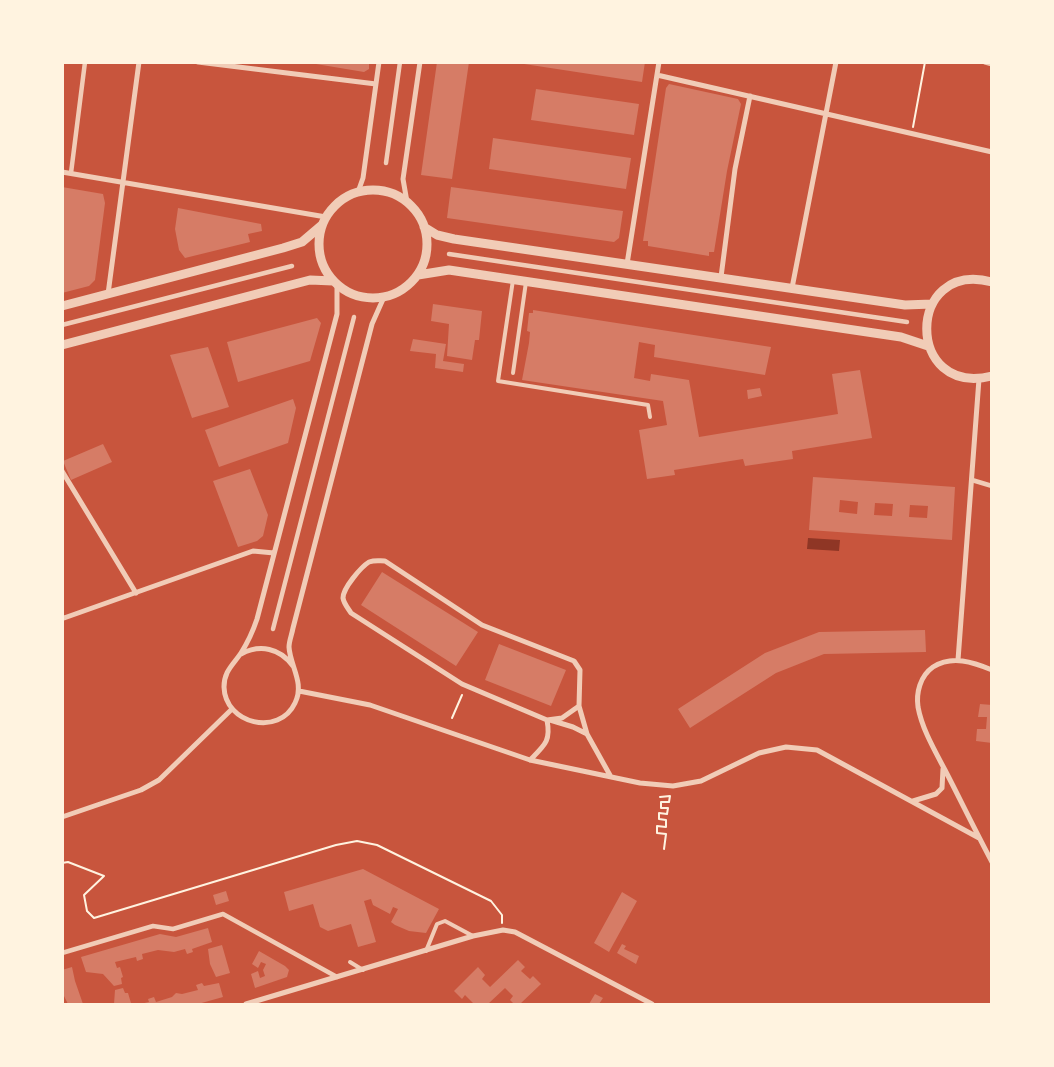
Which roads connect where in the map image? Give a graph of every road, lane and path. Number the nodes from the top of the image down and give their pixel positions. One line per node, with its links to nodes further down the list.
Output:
1 (85, 62): 20 (street)
2 (139, 62): 21 (street)
3 (198, 62): 13 (street)
4 (379, 62): 13 (street)
5 (400, 62): 18 (street)
6 (420, 62): 23 (street)
7 (659, 62): 12 (street)
8 (836, 62): 15 (street)
9 (925, 62): 16 (path)
10 (985, 62): 11 (street)
11 (992, 64)
12 (657, 75): 14 (street); 27 (street)
13 (376, 84): 22 (street)
14 (750, 96): 15 (street); 30 (street)
15 (826, 113): 16 (street); 35 (street)
16 (912, 133): 17 (street)
17 (992, 152)
18 (386, 163)
19 (62, 172): 20 (street)
20 (71, 173): 21 (street)
21 (122, 182): 24 (street); 36 (street)
22 (358, 192): 23 (street); 24 (street)
23 (407, 202): 25 (street)
24 (324, 221): 34 (street); 36 (street)
25 (424, 226): 27 (street); 29 (street)
26 (449, 254): 41 (street)
27 (627, 264): 30 (street)
28 (292, 266): 42 (street)
29 (418, 275): 31 (street); 37 (street)
30 (721, 277): 35 (street)
31 (513, 280): 32 (street); 48 (lane)
32 (526, 282): 44 (street); 45 (lane)
33 (992, 282): 38 (street)
34 (335, 283): 37 (street); 43 (street); 52 (street)
35 (792, 288): 38 (street)
36 (108, 294): 39 (street)
37 (384, 297): 58 (street)
38 (932, 304): 44 (street)
39 (62, 306)
40 (354, 317): 55 (street)
41 (907, 322)
42 (62, 326)
43 (62, 345)
44 (928, 346): 47 (street)
45 (513, 373)
46 (992, 376): 47 (street)
47 (979, 379): 50 (street)
48 (650, 417)
49 (62, 470): 53 (street)
50 (972, 480): 51 (street); 57 (street)
51 (992, 486)
52 (274, 553): 53 (street); 56 (street)
53 (136, 592): 54 (street)
54 (63, 618)
55 (273, 629)
56 (240, 655): 58 (street); 63 (street)
57 (958, 660): 59 (street); 68 (street)
58 (295, 668): 60 (street)
59 (992, 670)
60 (299, 690): 63 (street); 67 (street)
61 (462, 695): 64 (path)
62 (580, 706): 65 (street); 65 (street); 66 (street)
63 (232, 709): 72 (street)
64 (452, 718)
65 (547, 720): 66 (street); 67 (street)
66 (587, 734): 69 (street)
67 (530, 760): 69 (street)
68 (942, 765): 71 (street); 73 (street)
69 (611, 777): 71 (street)
70 (660, 797): 74 (path)
71 (913, 801): 73 (street)
72 (62, 817)
73 (979, 838): 75 (street)
74 (664, 849)
75 (992, 862)
76 (62, 863): 77 (path)
77 (503, 930): 78 (street); 85 (street)
78 (473, 936): 79 (street); 79 (lane)
79 (426, 951): 82 (street)
80 (62, 953): 83 (street)
81 (350, 962): 82 (lane)
82 (363, 970): 83 (street)
83 (338, 978): 84 (street)
84 (246, 1004)
85 (652, 1004)

